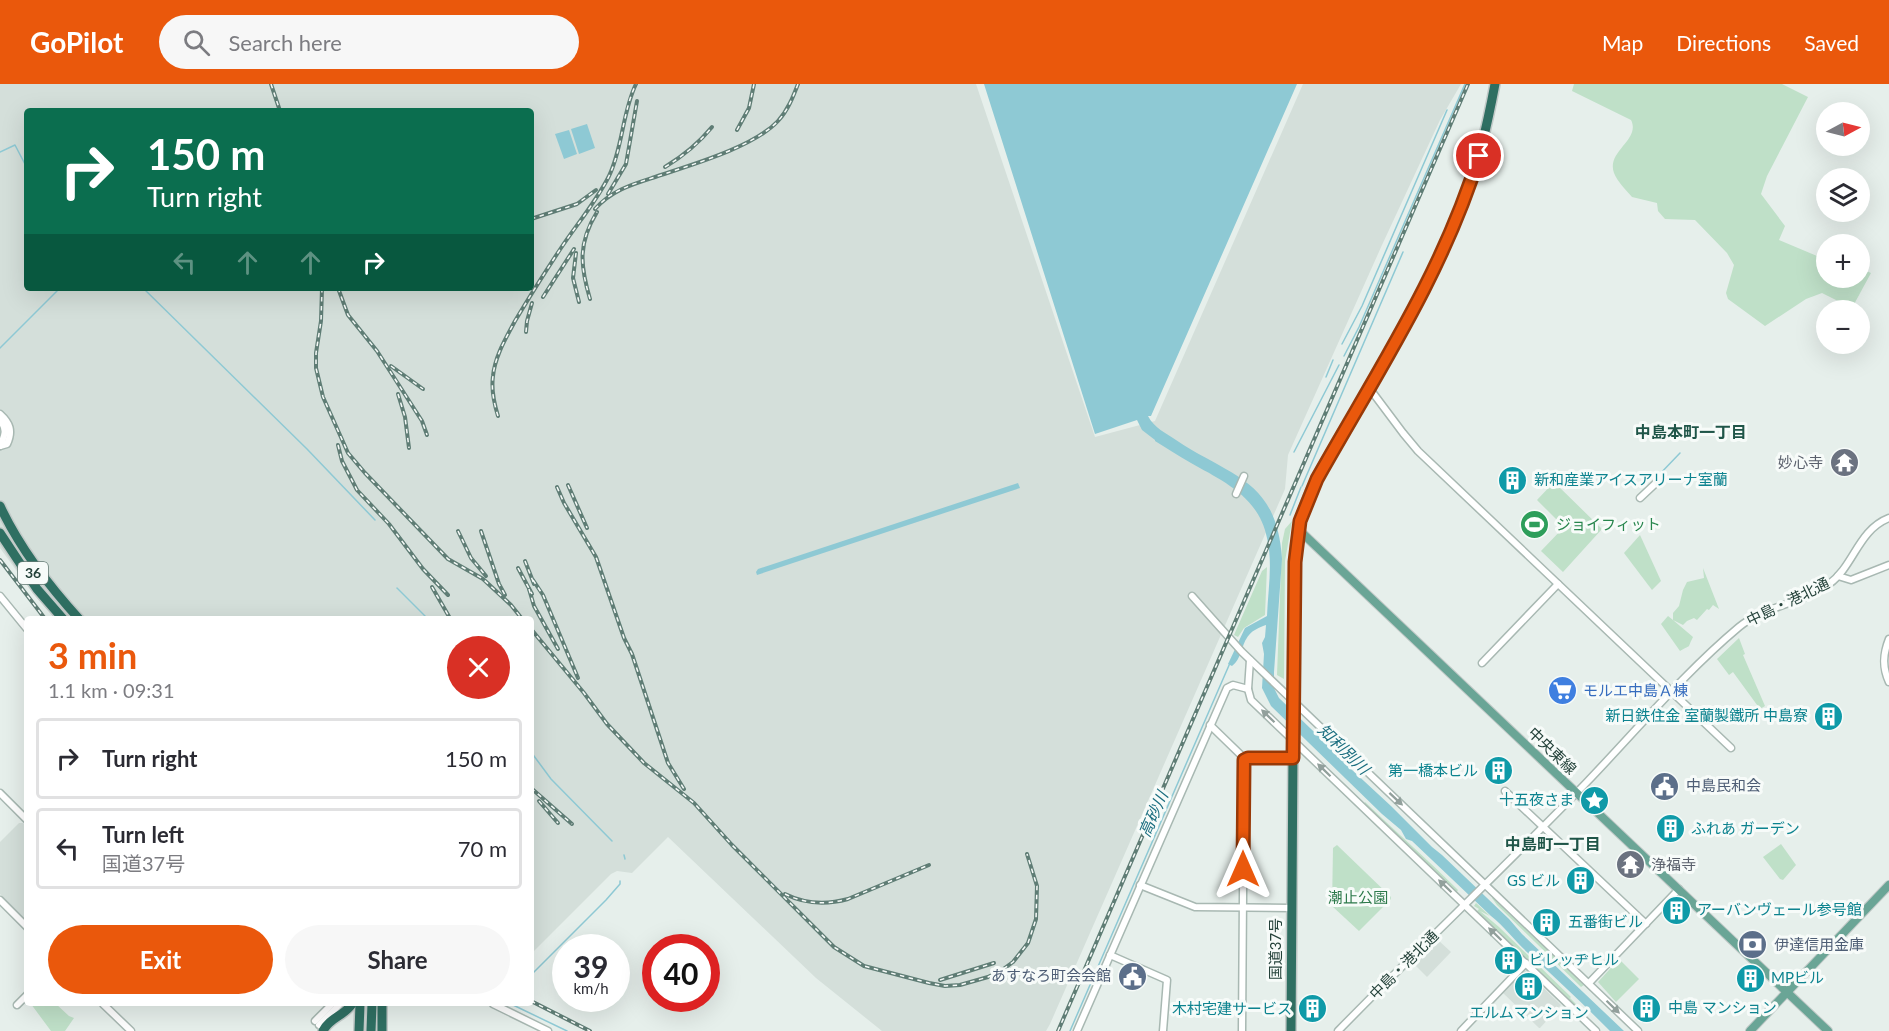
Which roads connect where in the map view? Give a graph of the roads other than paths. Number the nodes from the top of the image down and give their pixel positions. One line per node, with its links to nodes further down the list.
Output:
1 (1495, 84): 2 (highway, 国道37号)
2 (1370, 389): 13 (highway, 国道37号); 18 (street)
3 (0, 414): 5 (street)
4 (0, 421): 5 (street)
5 (2, 445)
6 (1244, 476): 8 (street)
7 (1656, 483): 9 (street)
8 (1236, 494)
9 (1641, 498)
10 (0, 506): 24 (highway)
11 (1889, 518): 17 (street, 中島・港北通)
12 (0, 520): 23 (highway, 36)
13 (1299, 530): 32 (highway, 国道37号); 39 (main road, 中央東線)
14 (0, 533): 22 (highway, 36)
15 (0, 544): 21 (highway)
16 (1889, 565): 17 (street)
17 (1838, 576): 31 (street, 中島・港北通)
18 (1558, 584): 28 (street); 31 (street)
19 (0, 596): 25 (street)
20 (1192, 596): 27 (street)
21 (53, 616)
22 (61, 616)
23 (70, 616)
24 (77, 616)
25 (24, 625)
26 (1889, 639): 29 (street)
27 (1250, 660): 30 (street); 32 (street)
28 (1482, 663)
29 (1889, 682)
30 (1248, 689): 33 (street); 34 (street, one-way to 30)
31 (1672, 693): 35 (street); 39 (street, 中島・港北通)
32 (1293, 700): 34 (highway, 国道37号); 45 (street, one-way to 45)
33 (1210, 725): 37 (street); 43 (street)
34 (1292, 740): 36 (highway, 国道37号); 48 (street, one-way to 34)
35 (1731, 748)
36 (1293, 758): 37 (street); 50 (highway, 国道37号)
37 (1245, 759): 49 (street)
38 (1505, 791): 42 (street)
39 (1576, 792): 42 (street, 中島・港北通); 46 (main road, 中央東線)
40 (0, 793): 41 (street)
41 (24, 817)
42 (1543, 826): 45 (street, 中島・港北通); 52 (street)
43 (1140, 885): 49 (street); 53 (street)
44 (1889, 885): 56 (main road)
45 (1483, 886): 48 (street, 中島・港北通); 55 (street)
46 (1679, 890): 52 (street); 56 (main road, 中央東線)
47 (0, 900): 51 (street)
48 (1467, 902): 54 (street, one-way to 48); 82 (street, 中島・港北通)
49 (1243, 908): 50 (street); 80 (street)
50 (1291, 908): 81 (highway, 国道37号)
51 (24, 924)
52 (1646, 924): 55 (street)
53 (1110, 955): 78 (street); 79 (street)
54 (1526, 963): 83 (street); 84 (street)
55 (1589, 983): 85 (street, one-way to 85)
56 (1787, 991): 70 (main road); 86 (main road, 中央東線)
57 (24, 998): 58 (street)
58 (18, 1005)
59 (105, 1006): 71 (street)
60 (331, 1006): 69 (street)
61 (338, 1006): 69 (street)
62 (350, 1006): 69 (highway)
63 (360, 1006): 72 (highway)
64 (366, 1006): 73 (highway)
65 (372, 1006): 74 (highway)
66 (378, 1006): 75 (highway)
67 (382, 1006): 76 (highway)
68 (497, 1006): 77 (street)
69 (318, 1027)
70 (1753, 1030)
71 (131, 1031)
72 (359, 1031)
73 (365, 1031)
74 (371, 1031)
75 (377, 1031)
76 (382, 1031)
77 (548, 1031)
78 (1077, 1031)
79 (1163, 1031)
80 (1242, 1031)
81 (1291, 1031)
82 (1338, 1031)
83 (1461, 1031)
84 (1596, 1031)
85 (1638, 1031)
86 (1828, 1031)

